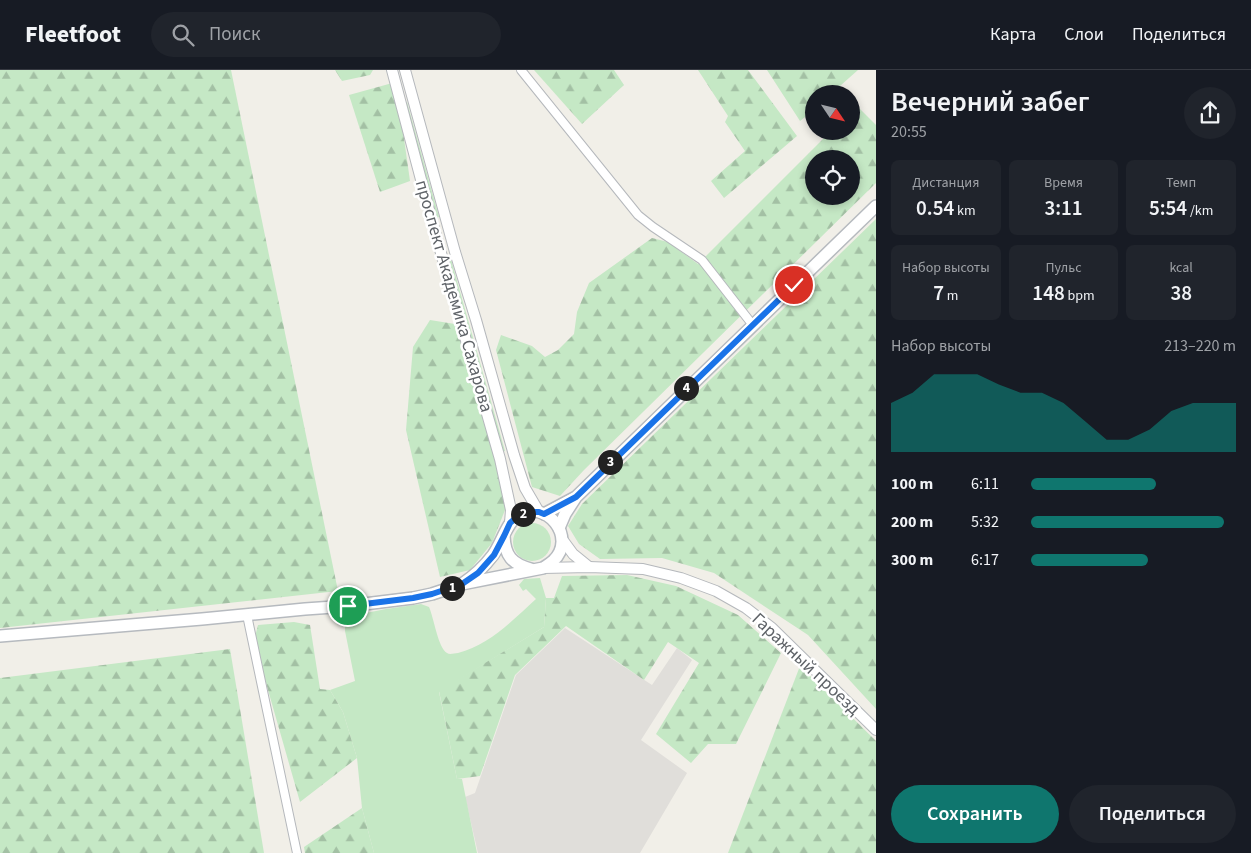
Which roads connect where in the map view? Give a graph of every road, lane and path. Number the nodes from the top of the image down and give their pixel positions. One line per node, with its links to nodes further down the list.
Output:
1 (392, 70): 5 (street, проспект Академика Сахарова)
2 (405, 70): 4 (street, проспект Академика Сахарова)
3 (521, 70): 9 (street)
4 (412, 93): 5 (street); 7 (street, проспект Академика Сахарова)
5 (400, 98): 8 (street, проспект Академика Сахарова)
6 (876, 206): 9 (main road)
7 (447, 221): 8 (street); 10 (street, проспект Академика Сахарова)
8 (433, 225): 11 (street, проспект Академика Сахарова)
9 (752, 324): 12 (main road)
10 (514, 455): 11 (street); 13 (street, проспект Академика Сахарова)
11 (500, 459): 14 (street, проспект Академика Сахарова)
12 (576, 497): 13 (main road); 15 (main road)
13 (541, 513): 14 (main road); 15 (main road)
14 (510, 523): 16 (main road)
15 (560, 533): 17 (street); 18 (main road)
16 (504, 536): 18 (main road); 19 (main road)
17 (589, 567): 18 (street, Гаражный проезд); 22 (street, Гаражный проезд)
18 (538, 568): 19 (main road)
19 (462, 584): 20 (main road)
20 (247, 615): 21 (main road); 23 (street)
21 (0, 636)
22 (876, 730)
23 (297, 853)

